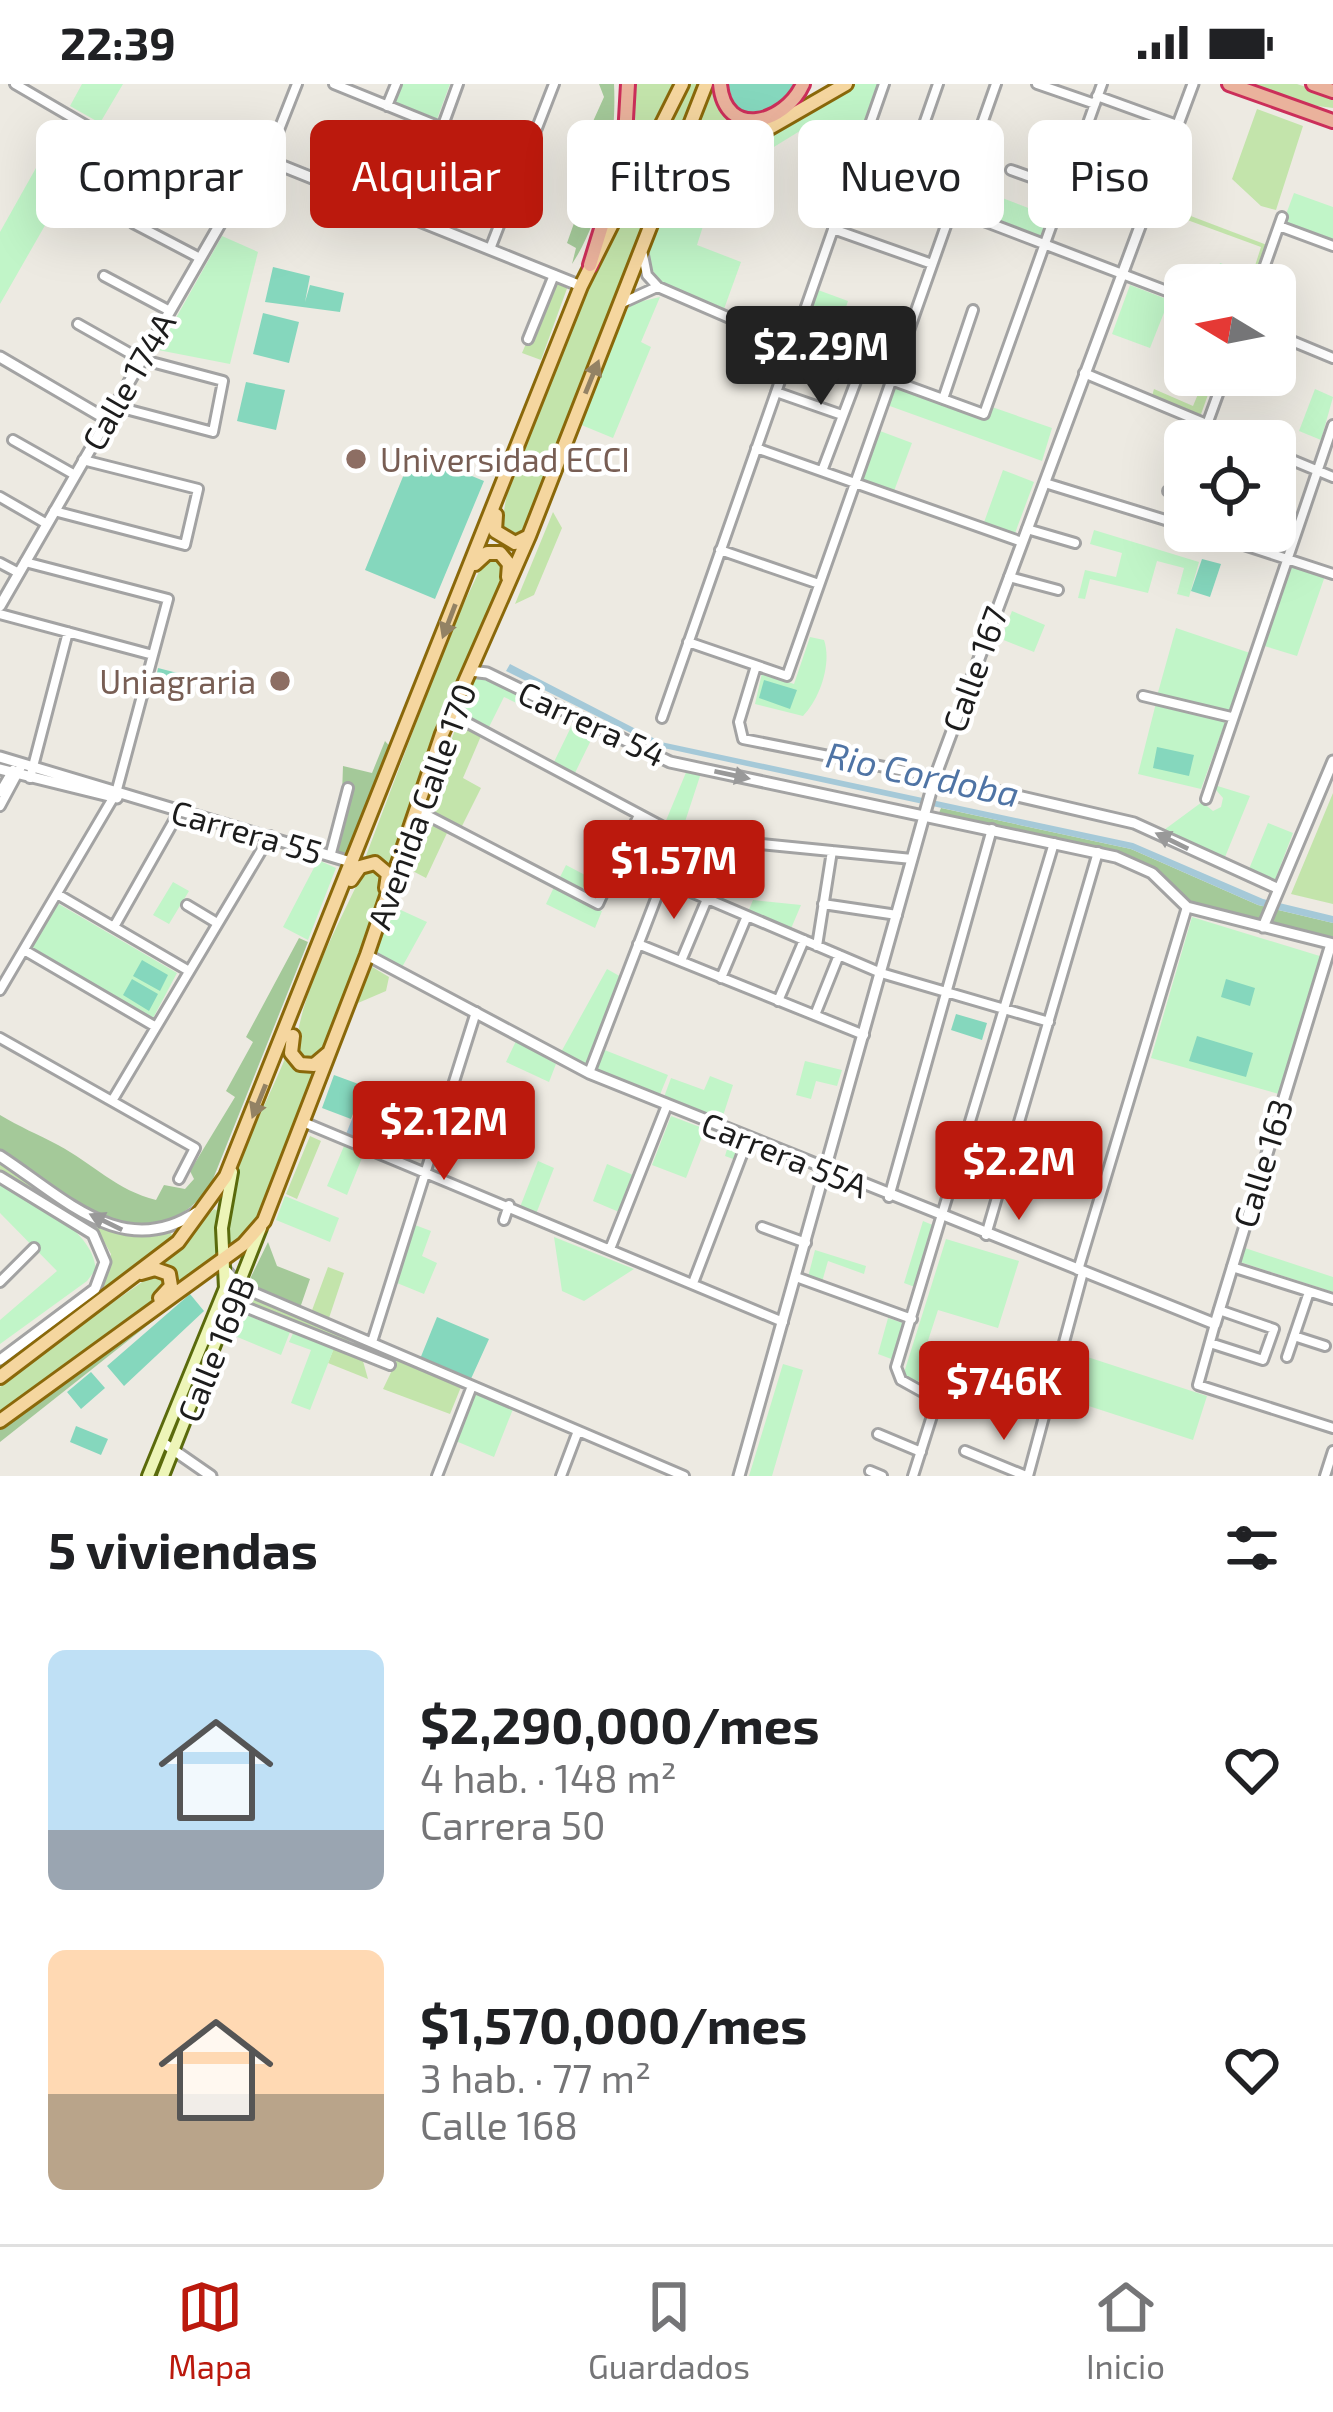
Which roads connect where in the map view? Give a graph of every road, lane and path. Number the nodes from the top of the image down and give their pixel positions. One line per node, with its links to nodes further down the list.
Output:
1 (15, 84): 26 (street)
2 (297, 84): 27 (street, Calle 174A)
3 (334, 84): 23 (street)
4 (396, 84): 23 (street)
5 (458, 84): 29 (street)
6 (554, 84): 30 (street)
7 (628, 84): 57 (highway)
8 (682, 84): 57 (main road, Avenida Calle 170)
9 (706, 84): 49 (main road, Avenida Calle 170)
10 (720, 84): 11 (highway)
11 (803, 84)
12 (845, 84): 49 (main road)
13 (884, 84): 31 (street)
14 (938, 84): 32 (street)
15 (995, 84): 33 (street)
16 (1037, 84): 22 (street)
17 (1102, 84): 22 (street)
18 (1193, 84): 36 (street, Calle 167)
19 (1229, 84): 24 (highway)
20 (1313, 84): 21 (highway)
21 (1333, 91)
22 (1096, 100): 34 (street); 35 (street)
23 (387, 106): 28 (street)
24 (1293, 107): 25 (highway); 37 (highway)
25 (1333, 111)
26 (77, 120)
27 (281, 120)
28 (422, 120)
29 (445, 120)
30 (540, 120)
31 (871, 120)
32 (925, 120)
33 (983, 120)
34 (1089, 120)
35 (1161, 120)
36 (1179, 120)
37 (1333, 121)
38 (286, 168): 53 (street)
39 (1011, 170): 40 (street)
40 (1028, 176)
41 (143, 228): 54 (street)
42 (214, 228): 54 (street, Calle 174A)
43 (498, 228): 53 (street)
44 (945, 228): 55 (street)
45 (1004, 228): 50 (street)
46 (1050, 228): 50 (street)
47 (1137, 228): 58 (street, Calle 167)
48 (833, 229): 55 (street); 68 (street)
49 (650, 230): 52 (main road, Avenida Calle 170)
50 (1045, 244): 58 (street); 79 (street)
51 (1333, 246): 56 (street)
52 (643, 248): 62 (street); 64 (main road, Avenida Calle 170)
53 (490, 250): 59 (street)
54 (198, 257): 65 (street, Calle 174A)
55 (932, 264): 77 (street)
56 (1266, 264)
57 (590, 266): 61 (main road, Avenida Calle 170)
58 (1120, 272): 63 (street); 76 (street, Calle 167)
59 (554, 275): 61 (street); 69 (street)
60 (104, 276): 65 (street)
61 (581, 286): 91 (main road, Avenida Calle 170)
62 (658, 287): 64 (street); 71 (street)
63 (1164, 290)
64 (621, 304): 101 (main road, Avenida Calle 170, one-way to 64)
65 (168, 310): 74 (street, Calle 174A)
66 (973, 310): 79 (street)
67 (78, 324): 74 (street)
68 (796, 334): 71 (street); 75 (street)
69 (528, 339)
70 (1296, 343): 73 (street)
71 (792, 345): 78 (street)
72 (0, 357): 82 (street)
73 (1333, 358)
74 (140, 359): 80 (street, Calle 174A); 80 (street)
75 (864, 360): 77 (street); 81 (street)
76 (1084, 374): 83 (street); 95 (street, Calle 167)
77 (892, 376): 79 (street); 94 (street)
78 (776, 392): 81 (street); 86 (street)
79 (944, 399)
80 (114, 406): 82 (street, Calle 174A)
81 (842, 415): 90 (street)
82 (106, 419): 87 (street, Calle 174A)
83 (1197, 420)
84 (1333, 425): 89 (street)
85 (13, 440): 92 (street)
86 (756, 448): 90 (street); 104 (street)
87 (83, 460): 92 (street, Calle 174A); 97 (street)
88 (1296, 462): 89 (street)
89 (1316, 470): 93 (street); 106 (street)
90 (822, 471): 94 (street)
91 (507, 473): 101 (main road); 109 (main road, Avenida Calle 170)
92 (75, 475): 97 (street, Calle 174A)
93 (1333, 477)
94 (855, 483): 102 (street); 113 (street)
95 (1045, 483): 98 (street); 100 (street, Calle 167)
96 (0, 497): 99 (street)
97 (54, 511): 99 (street, Calle 174A)
98 (1164, 519)
99 (47, 524): 108 (street, Calle 174A)
100 (1027, 529): 102 (street, Calle 167); 103 (street)
101 (529, 536): 115 (main road, Avenida Calle 170)
102 (1022, 542): 112 (street, Calle 167)
103 (1075, 543)
104 (721, 550): 113 (street); 118 (street)
105 (1270, 552): 106 (street)
106 (1286, 557): 111 (street); 124 (street)
107 (0, 562): 110 (street)
108 (25, 562): 110 (street, Calle 174A); 119 (street)
109 (468, 572): 115 (main road); 147 (main road, Avenida Calle 170, one-way to 147)
110 (19, 573): 116 (street, Calle 174A)
111 (1333, 574)
112 (1009, 577): 114 (street); 129 (street, Calle 167)
113 (819, 584): 120 (street)
114 (1058, 590)
115 (499, 606): 121 (main road, Avenida Calle 170)
116 (0, 610): 117 (street)
117 (68, 632): 119 (street); 128 (street)
118 (688, 642): 120 (street); 125 (street)
119 (153, 655): 132 (street)
120 (756, 666): 129 (street)
121 (470, 671): 123 (main road, Avenida Calle 170); 136 (street, Carrera 54, one-way to 136)
122 (1143, 696): 124 (street)
123 (450, 713): 135 (main road, Avenida Calle 170); 138 (street)
124 (1231, 717): 133 (street)
125 (662, 718)
126 (0, 757): 128 (street, Carrera 55)
127 (1333, 761): 150 (street)
128 (19, 770): 131 (street); 132 (street, Carrera 55); 134 (street)
129 (934, 781): 136 (street, Calle 167); 150 (street, one-way to 129)
130 (348, 788): 145 (street)
131 (0, 792)
132 (115, 795): 137 (street, Carrera 55); 151 (street)
133 (1206, 799)
134 (0, 806)
135 (415, 810): 138 (street); 160 (main road, Avenida Calle 170)
136 (926, 810): 139 (street, Carrera 54); 146 (street, Calle 167)
137 (179, 812): 140 (street, Carrera 55); 161 (street)
138 (639, 814): 141 (street)
139 (992, 829): 142 (street, Carrera 54); 175 (street)
140 (270, 836): 145 (street, Carrera 55); 158 (street)
141 (680, 836): 143 (street); 148 (street)
142 (1054, 842): 144 (street, Carrera 54); 177 (street)
143 (832, 851): 146 (street); 153 (street)
144 (1098, 852): 155 (street, Carrera 54); 180 (street)
145 (331, 854): 147 (street, Carrera 55)
146 (912, 859): 156 (street, Calle 167)
147 (354, 862): 149 (main road, Avenida Calle 170)
148 (663, 880): 152 (street); 163 (street)
149 (343, 890): 160 (main road); 173 (main road, Avenida Calle 170)
150 (1278, 892): 159 (street)
151 (57, 893): 161 (street); 166 (street)
152 (707, 899): 157 (street); 169 (street)
153 (824, 904): 156 (street); 165 (street)
154 (187, 905): 158 (street)
155 (1187, 907): 159 (street, Carrera 54); 209 (street)
156 (897, 915): 171 (street, Calle 167)
157 (747, 916): 162 (street); 172 (street)
158 (217, 922): 170 (street)
159 (1265, 922): 164 (street, Carrera 54)
160 (378, 924): 167 (main road, Avenida Calle 170)
161 (115, 926): 170 (street)
162 (805, 940): 165 (street); 176 (street)
163 (638, 944): 169 (street); 185 (street)
164 (1332, 944): 208 (street, Calle 163)
165 (817, 946): 168 (street)
166 (23, 950): 174 (street); 181 (street)
167 (367, 955): 178 (street, Carrera 55A); 184 (main road, Avenida Calle 170)
168 (839, 955): 171 (street); 179 (street)
169 (681, 961): 172 (street)
170 (189, 971): 181 (street)
171 (881, 973): 175 (street); 182 (street, Calle 167)
172 (722, 978): 176 (street)
173 (305, 988): 184 (main road); 189 (main road, Avenida Calle 170, one-way to 189)
174 (0, 990)
175 (946, 993): 177 (street); 196 (street)
176 (778, 1000): 179 (street)
177 (1008, 1010): 180 (street); 199 (street)
178 (476, 1012): 185 (street, Carrera 55A); 192 (street)
179 (815, 1015): 182 (street)
180 (1049, 1022): 203 (street)
181 (156, 1027): 186 (street)
182 (864, 1035): 193 (street, Calle 167)
183 (0, 1038): 186 (street)
184 (331, 1049): 188 (main road, Avenida Calle 170)
185 (589, 1073): 187 (street, Carrera 55A)
186 (112, 1101): 195 (street)
187 (667, 1105): 190 (street, Carrera 55A); 206 (street)
188 (303, 1122): 192 (street); 200 (main road, Avenida Calle 170)
189 (245, 1136): 197 (main road, Avenida Calle 170); 207 (main road, Calle 169B)
190 (748, 1138): 193 (street, Carrera 55A); 213 (street)
191 (0, 1156): 197 (street, one-way to 191)
192 (425, 1170): 198 (street); 225 (street)
193 (826, 1171): 196 (street, Carrera 55A); 204 (street, Calle 167)
194 (0, 1177): 230 (street)
195 (179, 1179)
196 (890, 1197): 199 (street, Carrera 55A)
197 (211, 1201): 210 (main road, Avenida Calle 170)
198 (508, 1205): 201 (street); 206 (street)
199 (944, 1219): 203 (street, Carrera 55A); 219 (street)
200 (264, 1220): 207 (main road, Avenida Calle 170); 214 (main road, Calle 169B)
201 (504, 1220)
202 (762, 1227): 204 (street)
203 (986, 1235): 209 (street, Carrera 55A)
204 (806, 1243): 211 (street, Calle 167)
205 (34, 1248): 212 (street)
206 (610, 1249): 213 (street)
207 (226, 1264): 214 (street); 224 (main road, Avenida Calle 170); 238 (main road, Calle 169B)
208 (1232, 1267): 215 (street); 218 (street, Calle 163)
209 (1080, 1271): 221 (street, Carrera 55A); 253 (street)
210 (137, 1274): 224 (main road); 232 (main road, Avenida Calle 170)
211 (796, 1277): 219 (street); 220 (street, Calle 167)
212 (0, 1282)
213 (693, 1283): 220 (street)
214 (241, 1286): 217 (main road, Calle 169B); 222 (street)
215 (1309, 1292): 216 (street); 223 (street)
216 (1333, 1300)
217 (235, 1304): 228 (street); 239 (main road, Calle 169B)
218 (1220, 1310): 221 (street, Calle 163); 226 (street)
219 (911, 1319): 242 (street)
220 (783, 1322): 250 (street, Calle 167)
221 (1215, 1324): 226 (street, Calle 163)
222 (356, 1335): 225 (street); 228 (street)
223 (1294, 1336): 227 (street); 229 (street)
224 (109, 1341): 234 (main road, Avenida Calle 170)
225 (372, 1342): 233 (street)
226 (1210, 1343): 235 (street, Calle 163)
227 (1325, 1346)
228 (349, 1348): 231 (street)
229 (1287, 1357)
230 (0, 1360)
231 (390, 1365)
232 (0, 1377)
233 (472, 1386): 236 (street); 244 (street)
234 (0, 1421)
235 (1333, 1428)
236 (578, 1431): 248 (street); 249 (street)
237 (878, 1434): 242 (street)
238 (162, 1442): 239 (street); 245 (main road, Calle 169B)
239 (174, 1450): 246 (main road, Calle 169B); 247 (street)
240 (965, 1451): 253 (street)
241 (1333, 1451): 254 (street)
242 (921, 1452): 252 (street)
243 (870, 1471): 251 (street)
244 (438, 1474)
245 (148, 1476)
246 (164, 1476)
247 (211, 1476)
248 (561, 1476)
249 (684, 1476)
250 (739, 1476)
251 (882, 1476)
252 (913, 1476)
253 (1027, 1476)
254 (1325, 1476)

